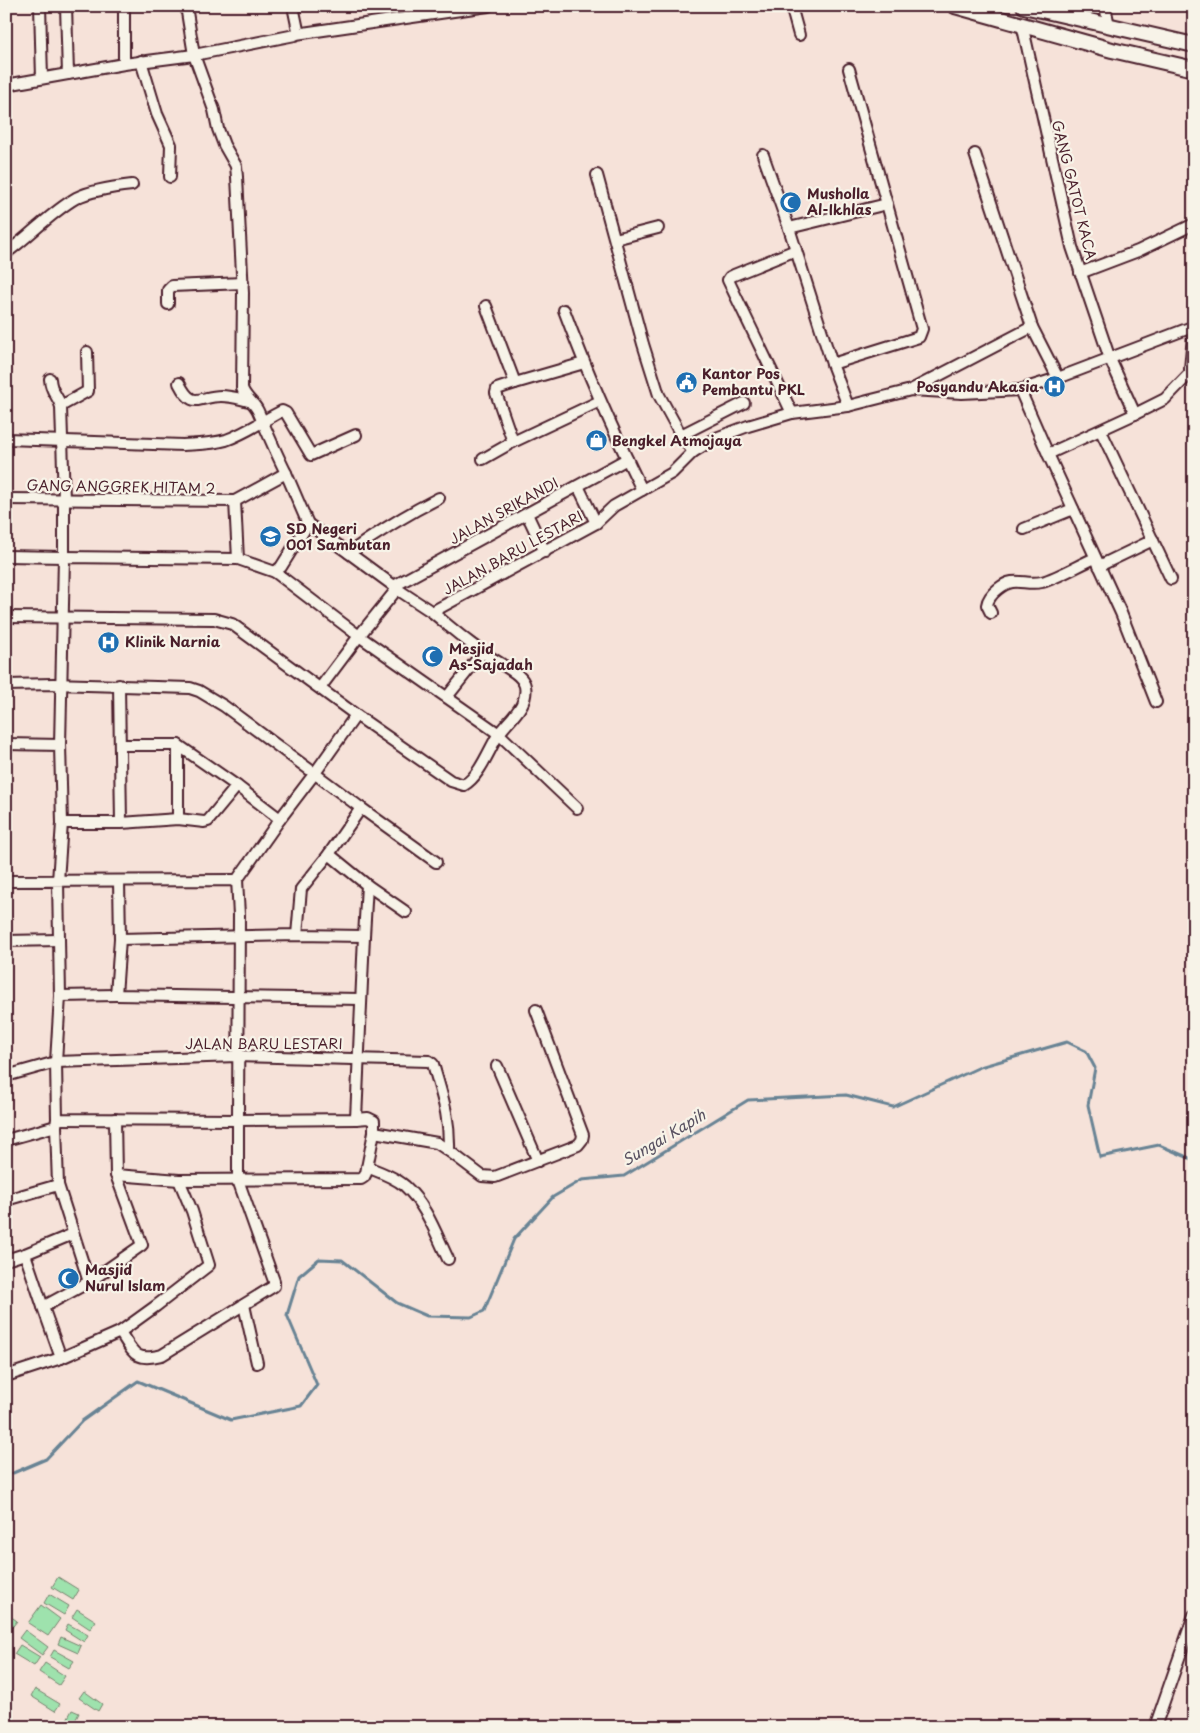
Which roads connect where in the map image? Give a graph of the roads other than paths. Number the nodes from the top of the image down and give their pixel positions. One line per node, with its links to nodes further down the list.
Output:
1 (40, 6): 23 (street)
2 (66, 6): 22 (street)
3 (124, 6): 19 (street)
4 (186, 6): 17 (street)
5 (293, 6): 14 (street)
6 (488, 6): 14 (street)
7 (791, 6): 15 (street)
8 (955, 6): 12 (main road)
9 (1024, 6): 11 (main road)
10 (1104, 6): 13 (street)
11 (1053, 10): 13 (main road)
12 (1022, 24): 21 (main road); 37 (street, GANG GATOT KACA)
13 (1109, 26): 16 (main road)
14 (296, 34): 17 (street)
15 (800, 35)
16 (1194, 45)
17 (194, 55): 18 (street); 38 (street)
18 (141, 61): 19 (street); 28 (street)
19 (124, 64): 22 (street)
20 (849, 69): 30 (street)
21 (1194, 69)
22 (68, 74): 23 (street)
23 (42, 78): 24 (street)
24 (6, 85)
25 (975, 154): 43 (street)
26 (763, 155): 33 (street)
27 (596, 175): 34 (street)
28 (170, 177)
29 (132, 185): 36 (street)
30 (887, 204): 33 (street); 47 (street)
31 (1194, 224): 37 (street)
32 (658, 228): 34 (street)
33 (789, 228): 35 (street)
34 (615, 239): 65 (street)
35 (796, 250): 47 (street); 60 (street)
36 (6, 253)
37 (1080, 273): 45 (street, GANG GATOT KACA)
38 (243, 283): 39 (street); 55 (street)
39 (168, 304)
40 (486, 306): 52 (street)
41 (564, 310): 46 (street)
42 (1193, 326): 45 (street, JALAN BARU LESTARI); 48 (street)
43 (1032, 327): 49 (street); 53 (street)
44 (87, 352): 58 (street)
45 (1110, 359): 49 (street, JALAN BARU LESTARI); 61 (street, GANG GATOT KACA)
46 (584, 363): 52 (street); 56 (street)
47 (832, 364): 59 (street)
48 (1192, 376): 61 (street)
49 (1058, 378): 54 (street, JALAN BARU LESTARI)
50 (50, 379): 58 (street)
51 (179, 383): 55 (street)
52 (515, 383): 68 (street)
53 (911, 390): 54 (street, JALAN BARU LESTARI); 59 (street, JALAN BARU LESTARI)
54 (1020, 390): 70 (street)
55 (249, 401): 62 (street)
56 (600, 401): 68 (street); 72 (street)
57 (744, 402): 65 (street)
58 (61, 406): 67 (street)
59 (848, 406): 60 (street, JALAN BARU LESTARI)
60 (792, 413): 69 (street, JALAN BARU LESTARI)
61 (1135, 414): 63 (street)
62 (262, 423): 64 (street); 67 (street); 73 (street)
63 (1101, 430): 70 (street); 85 (street)
64 (356, 435)
65 (681, 435): 69 (street)
66 (6, 439): 67 (street)
67 (63, 440): 78 (street)
68 (513, 442): 71 (street)
69 (693, 452): 75 (street, JALAN BARU LESTARI)
70 (1048, 454): 80 (street)
71 (483, 459)
72 (627, 459): 74 (street, JALAN SRIKANDI); 75 (street)
73 (286, 473): 79 (street); 83 (street)
74 (578, 486): 81 (street, JALAN SRIKANDI); 82 (street)
75 (642, 490): 82 (street, JALAN BARU LESTARI)
76 (439, 498): 87 (street)
77 (6, 499): 78 (street, GANG ANGGREK HITAM 2)
78 (64, 500): 79 (street, GANG ANGGREK HITAM 2); 89 (street)
79 (235, 501): 90 (street)
80 (1073, 509): 84 (street); 91 (street)
81 (527, 514): 86 (street); 94 (street, JALAN SRIKANDI)
82 (596, 523): 86 (street, JALAN BARU LESTARI)
83 (308, 524): 87 (street); 92 (street)
84 (1024, 530)
85 (1153, 540): 91 (street); 93 (street)
86 (545, 552): 95 (street, JALAN BARU LESTARI)
87 (349, 553): 94 (street)
88 (6, 556): 89 (street)
89 (64, 558): 90 (street); 98 (street)
90 (238, 559): 92 (street)
91 (1097, 562): 96 (street); 106 (street)
92 (275, 572): 99 (street)
93 (1171, 579)
94 (395, 588): 95 (street); 99 (street)
95 (432, 612): 100 (street)
96 (991, 614)
97 (6, 617): 98 (street)
98 (63, 618): 101 (street); 104 (street)
99 (359, 636): 104 (street); 105 (street)
100 (482, 653): 105 (street); 108 (street)
101 (62, 684): 102 (street); 103 (street); 110 (street)
102 (6, 685)
103 (119, 685): 111 (street); 113 (street)
104 (320, 688): 107 (street)
105 (447, 697): 108 (street)
106 (1156, 702)
107 (356, 715): 108 (street); 113 (street)
108 (499, 734): 116 (street)
109 (6, 744): 110 (street)
110 (60, 745): 119 (street)
111 (120, 745): 112 (street); 120 (street)
112 (178, 745): 114 (street); 117 (street)
113 (315, 773): 115 (street); 118 (street)
114 (237, 786): 117 (street); 118 (street)
115 (360, 808): 121 (street); 122 (street)
116 (578, 808)
117 (178, 819): 120 (street)
118 (280, 819): 124 (street)
119 (62, 823): 120 (street); 123 (street)
120 (121, 823)
121 (329, 854): 127 (street); 129 (street)
122 (436, 862)
123 (58, 880): 125 (street); 126 (street); 133 (street)
124 (237, 880): 126 (street); 131 (street)
125 (6, 881)
126 (119, 881): 132 (street)
127 (367, 885): 128 (street); 130 (street)
128 (406, 912)
129 (297, 935): 130 (street); 131 (street)
130 (364, 936): 138 (street)
131 (238, 937): 132 (street); 137 (street)
132 (120, 939): 135 (street)
133 (59, 940): 134 (street); 136 (street)
134 (6, 941)
135 (116, 995): 136 (street); 137 (street)
136 (60, 996): 142 (street)
137 (238, 996): 138 (street); 140 (street)
138 (361, 1000): 141 (street)
139 (536, 1010): 152 (street)
140 (237, 1056): 141 (street, JALAN BARU LESTARI); 142 (street, JALAN BARU LESTARI); 147 (street)
141 (358, 1058): 145 (street); 151 (street, JALAN BARU LESTARI)
142 (56, 1062): 144 (street, JALAN BARU LESTARI); 148 (street)
143 (497, 1066): 152 (street)
144 (6, 1076)
145 (356, 1118): 147 (street); 149 (street)
146 (115, 1120): 147 (street); 148 (street); 154 (street)
147 (238, 1120): 156 (street)
148 (57, 1123): 150 (street); 157 (street)
149 (374, 1132): 151 (street); 153 (street)
150 (6, 1140)
151 (449, 1151): 152 (street)
152 (538, 1160)
153 (367, 1167): 156 (street); 161 (street)
154 (116, 1175): 155 (street); 163 (street)
155 (179, 1180): 156 (street); 166 (street)
156 (238, 1180): 164 (street)
157 (58, 1185): 158 (street); 159 (street)
158 (6, 1200)
159 (73, 1234): 160 (street); 163 (street)
160 (25, 1254): 162 (street); 165 (street)
161 (448, 1259)
162 (6, 1260)
163 (89, 1282): 165 (street)
164 (244, 1305): 166 (street); 168 (street)
165 (43, 1307): 167 (street)
166 (120, 1332): 167 (street)
167 (61, 1358): 169 (street)
168 (257, 1363)
169 (7, 1373)
170 (1194, 1615): 171 (street)
171 (1155, 1727)

